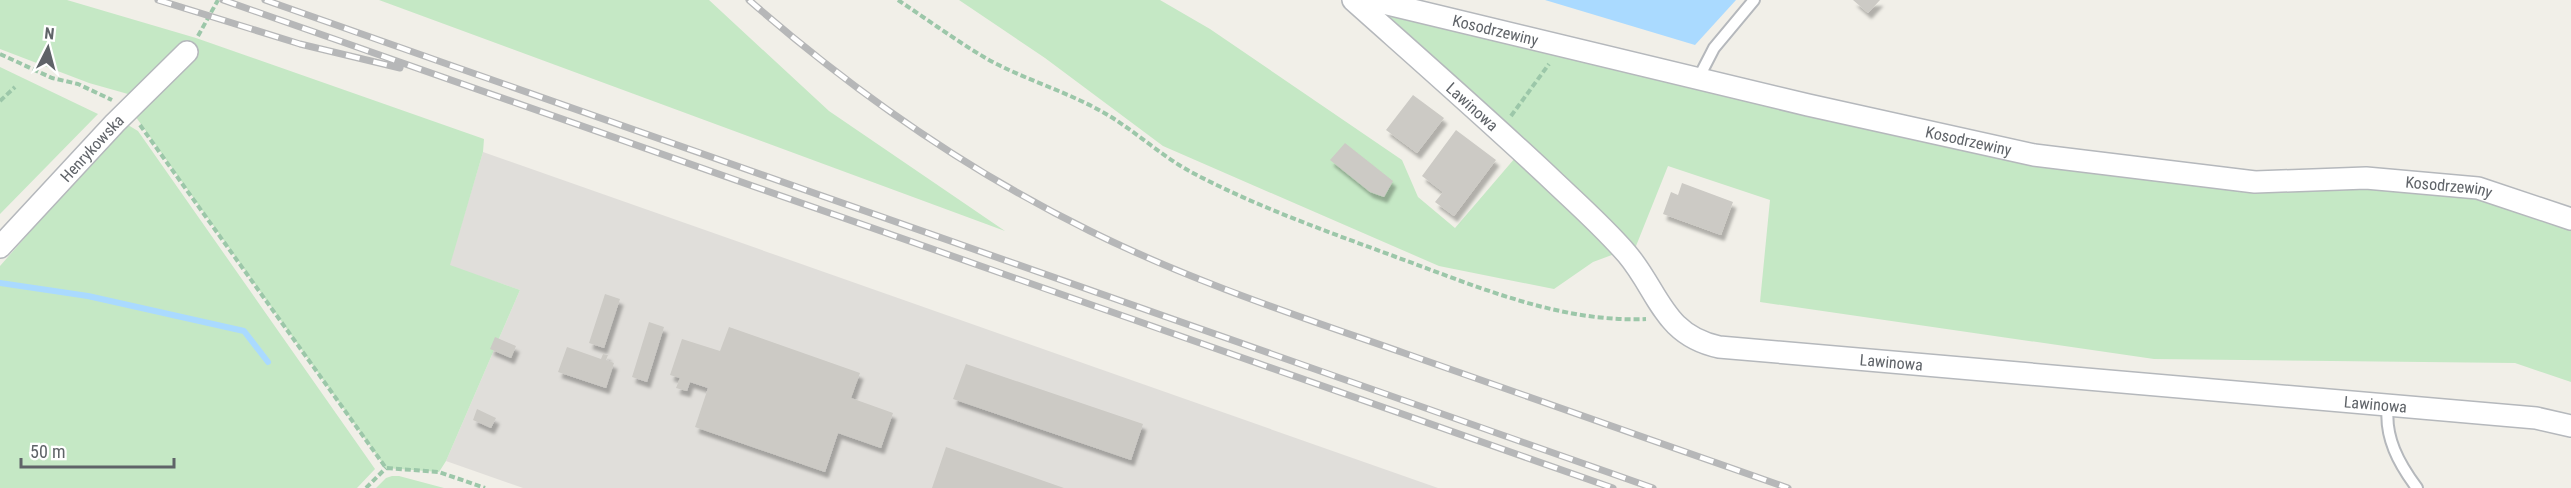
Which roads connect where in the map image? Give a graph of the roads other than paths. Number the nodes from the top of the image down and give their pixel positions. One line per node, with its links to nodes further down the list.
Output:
1 (1353, 0): 8 (street, Lawinowa)
2 (1371, 0): 5 (street, Kosodrzewiny)
3 (1754, 0): 5 (lane)
4 (187, 52): 7 (street, Henrykowska)
5 (1698, 79): 6 (street, Kosodrzewiny)
6 (2571, 219)
7 (0, 247)
8 (2388, 406): 9 (street, Lawinowa); 10 (lane)
9 (2571, 426)
10 (2417, 488)

